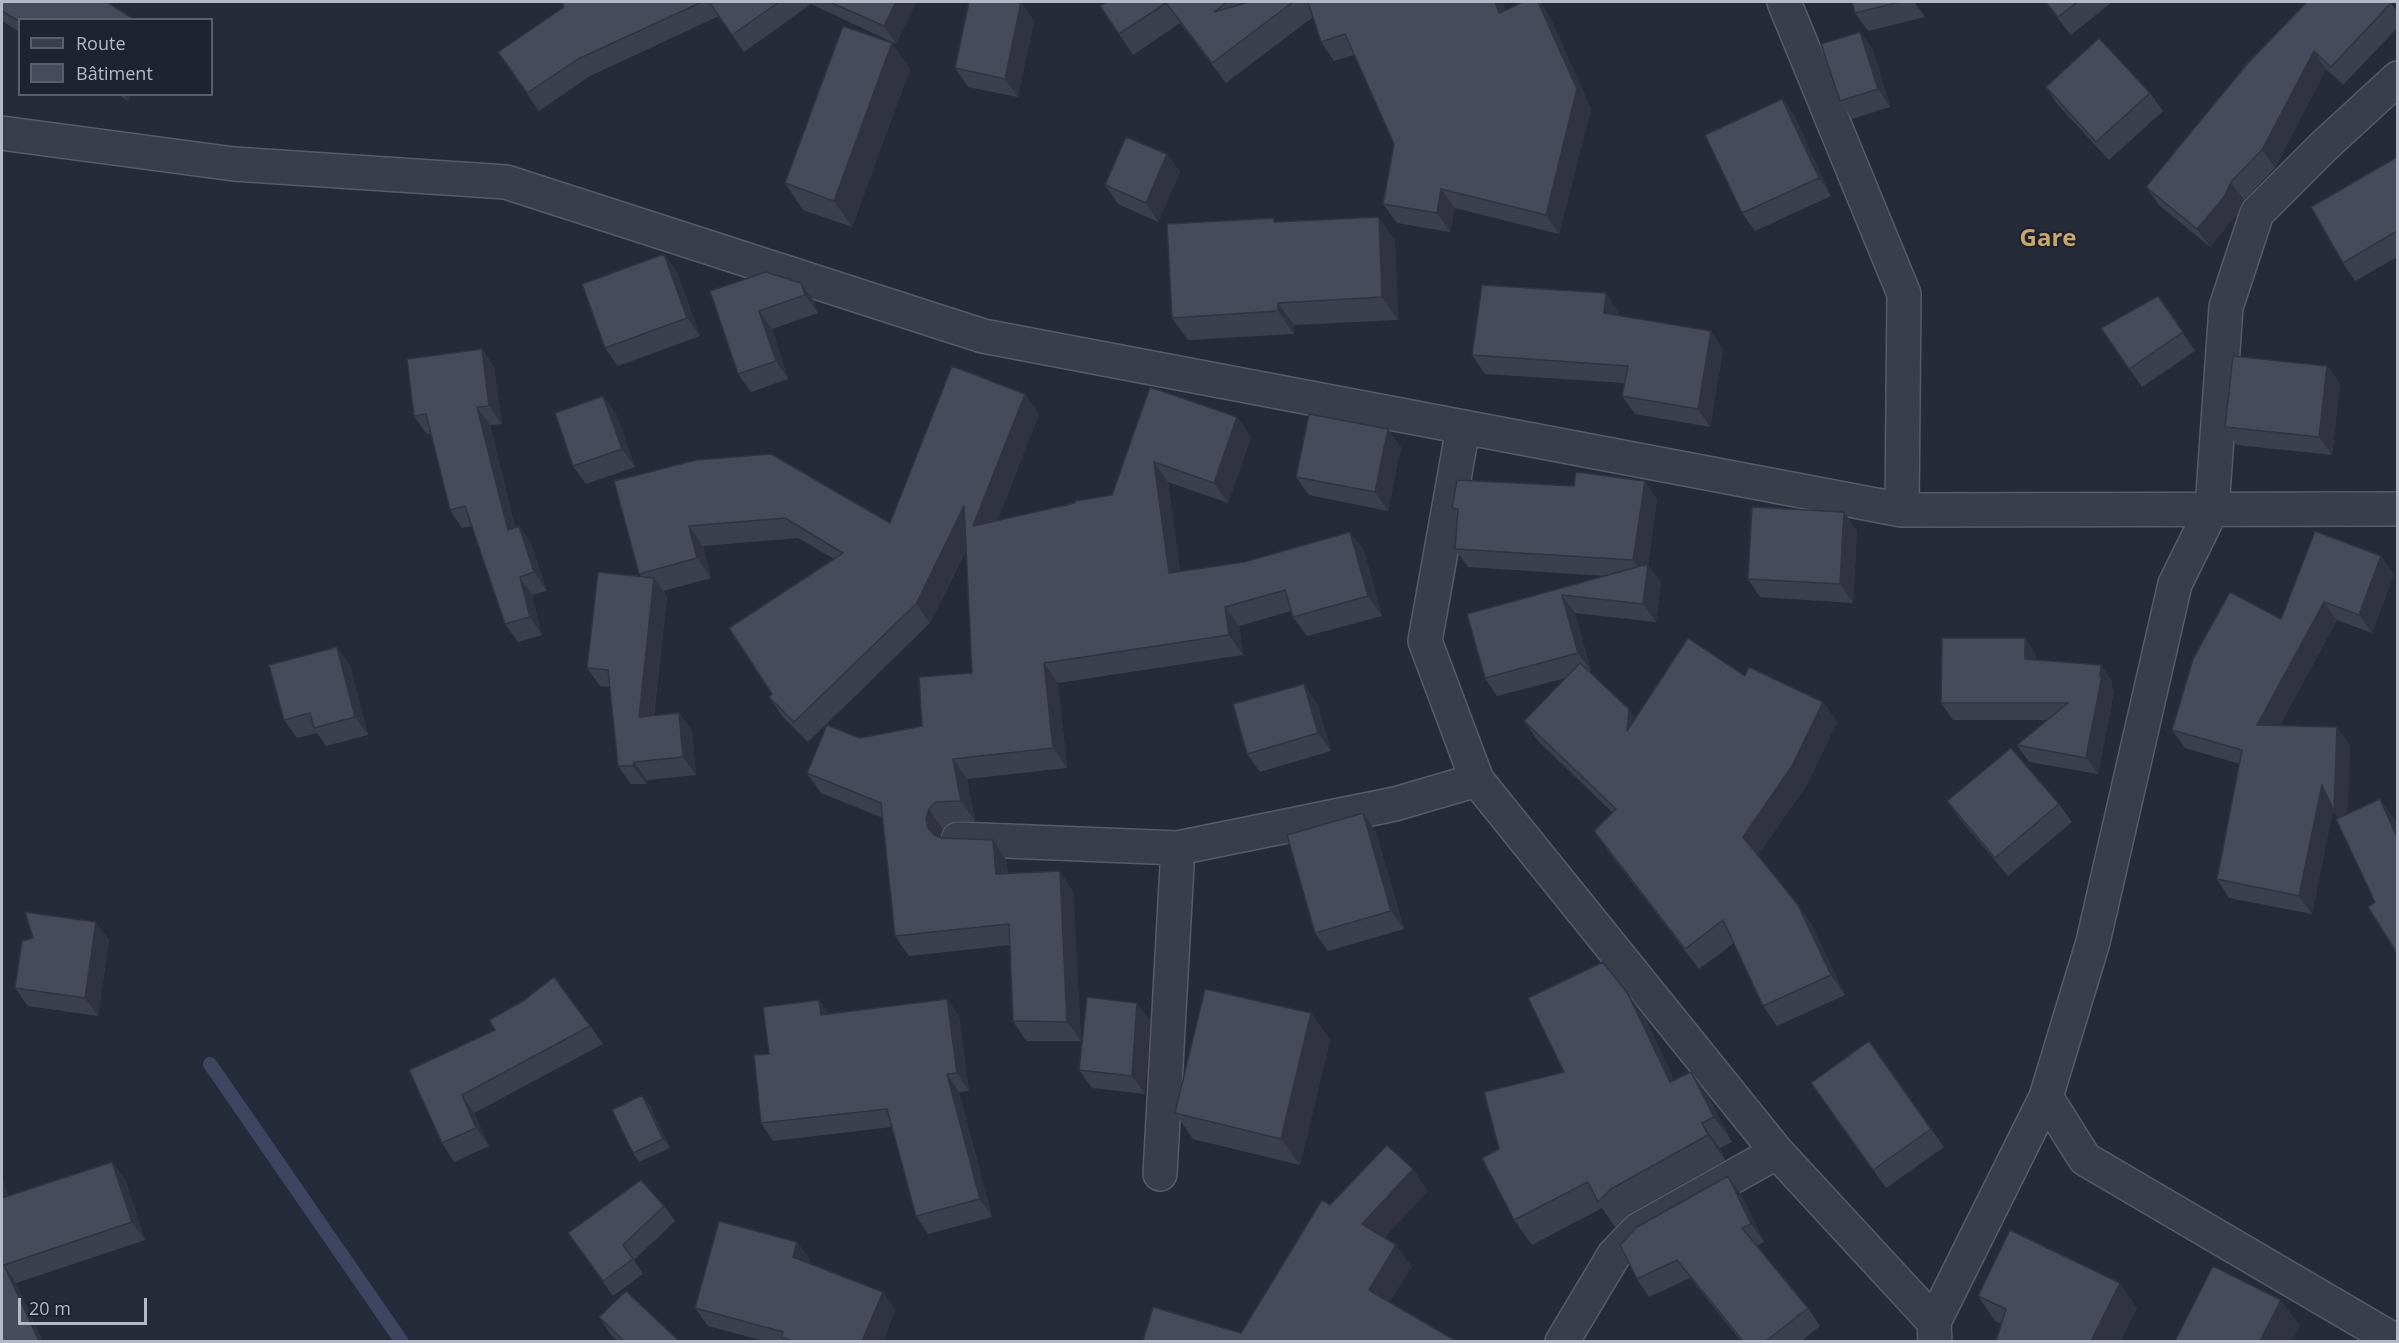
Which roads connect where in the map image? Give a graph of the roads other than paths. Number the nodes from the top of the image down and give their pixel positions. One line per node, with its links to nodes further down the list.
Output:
1 (1784, 2): 7 (street)
2 (2397, 78): 5 (street)
3 (2, 133): 4 (street)
4 (1462, 428): 7 (street); 8 (street)
5 (2212, 509): 6 (street); 7 (street); 11 (street)
6 (2397, 509)
7 (1902, 510)
8 (1477, 780): 10 (street); 12 (street)
9 (958, 839): 10 (street)
10 (1178, 848): 13 (street)
11 (2046, 1097): 14 (street); 16 (street)
12 (1777, 1152): 14 (street); 15 (street)
13 (1160, 1174)
14 (1935, 1332)
15 (1562, 1341)
16 (2397, 1341)

